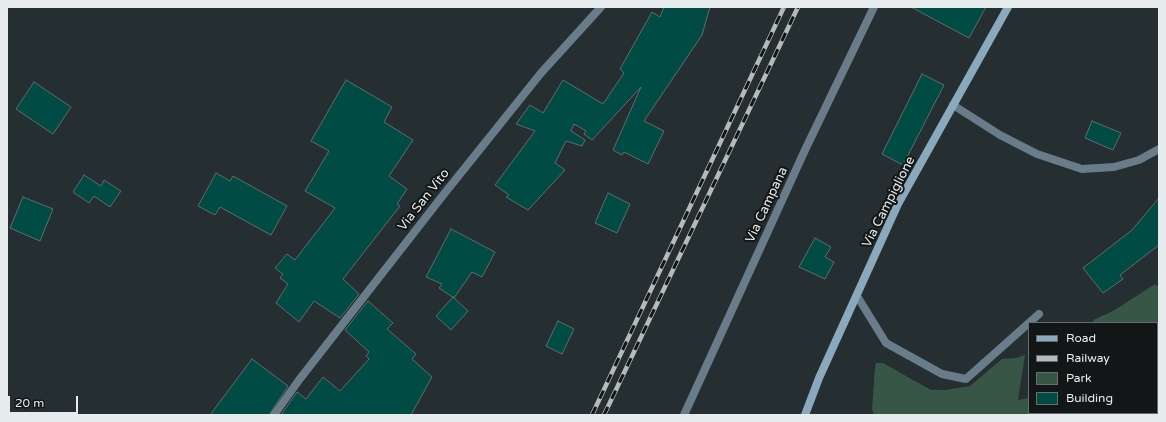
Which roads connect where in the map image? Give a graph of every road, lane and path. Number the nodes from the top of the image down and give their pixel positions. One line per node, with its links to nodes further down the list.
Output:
1 (601, 7): 10 (street, Via San Vito)
2 (874, 7): 11 (street, Via Campana)
3 (1008, 7): 4 (main road, Via Campiglione)
4 (954, 105): 5 (street); 6 (main road, Via Campiglione)
5 (1159, 149)
6 (856, 296): 9 (street); 12 (main road, Via Campiglione)
7 (1039, 314): 8 (street)
8 (1030, 322)
9 (1028, 324)
10 (274, 415)
11 (684, 415)
12 (805, 415)

